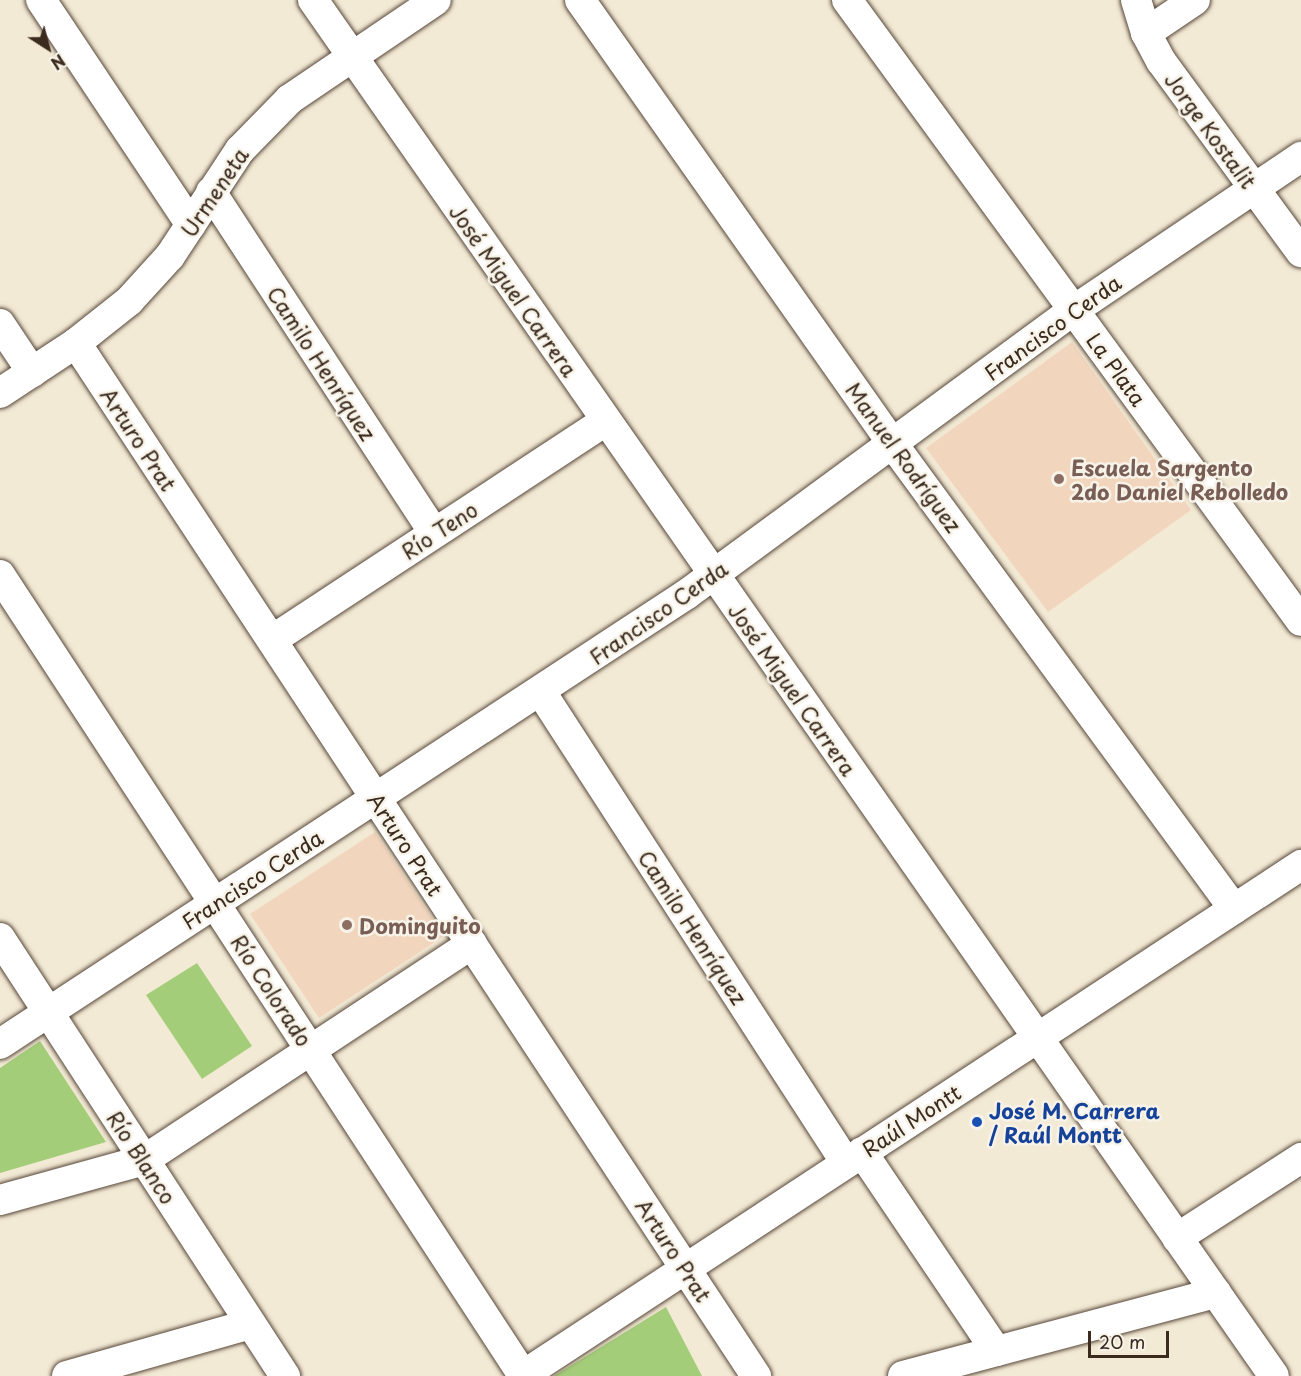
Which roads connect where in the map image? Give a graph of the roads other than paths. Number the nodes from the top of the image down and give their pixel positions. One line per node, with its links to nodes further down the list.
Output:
1 (41, 0): 13 (street)
2 (313, 0): 9 (street, José Miguel Carrera)
3 (436, 0): 9 (street, Urmeneta)
4 (580, 0): 21 (street, Manuel Rodríguez)
5 (847, 0): 15 (street, La Plata)
6 (1136, 0): 8 (street, Jorge Kostalit)
7 (1196, 0): 8 (street)
8 (1146, 33): 11 (street, Jorge Kostalit)
9 (350, 56): 12 (street, Urmeneta); 20 (street, José Miguel Carrera)
10 (1301, 157): 11 (street, Francisco Cerda)
11 (1253, 188): 14 (street, Jorge Kostalit); 15 (street, Francisco Cerda)
12 (211, 192): 13 (street, Urmeneta); 22 (street, Camilo Henríquez)
13 (191, 225): 17 (street, Urmeneta)
14 (1301, 252)
15 (1074, 310): 21 (street, Francisco Cerda); 25 (street, La Plata)
16 (0, 324): 18 (street)
17 (76, 343): 18 (street, Urmeneta); 26 (street, Arturo Prat)
18 (32, 372): 19 (street, Urmeneta)
19 (0, 393)
20 (606, 421): 22 (street, Río Teno); 24 (street, José Miguel Carrera)
21 (892, 443): 24 (street, Francisco Cerda); 31 (street, Manuel Rodríguez)
22 (434, 533): 26 (street, Río Teno)
23 (0, 575): 30 (street, Río Colorado)
24 (713, 575): 27 (street, Francisco Cerda); 35 (street, José Miguel Carrera)
25 (1301, 621)
26 (272, 640): 28 (street, Arturo Prat)
27 (541, 692): 28 (street, Francisco Cerda); 38 (street, Camilo Henríquez)
28 (376, 799): 30 (street, Francisco Cerda); 33 (street, Arturo Prat)
29 (1301, 865): 31 (street, Raúl Montt)
30 (214, 903): 34 (street, Francisco Cerda); 37 (street, Río Colorado)
31 (1234, 909): 35 (street, Raúl Montt)
32 (0, 938): 34 (street, Río Blanco)
33 (472, 944): 37 (street); 43 (street, Arturo Prat)
34 (48, 1012): 36 (street, Francisco Cerda); 40 (street, Río Blanco)
35 (1037, 1038): 38 (street, Raúl Montt); 42 (street, José Miguel Carrera)
36 (0, 1044)
37 (311, 1050): 40 (street); 49 (street, Río Colorado)
38 (854, 1157): 43 (street, Raúl Montt); 46 (street, Camilo Henríquez)
39 (1301, 1158): 42 (street)
40 (144, 1160): 41 (street); 45 (street, Río Blanco)
41 (0, 1200)
42 (1177, 1238): 44 (street, José Miguel Carrera)
43 (686, 1268): 49 (street, Raúl Montt); 50 (street, Arturo Prat)
44 (1216, 1293): 46 (street); 52 (street, José Miguel Carrera)
45 (251, 1324): 47 (street); 48 (street, Río Blanco)
46 (996, 1351): 51 (street)
47 (67, 1376)
48 (285, 1376)
49 (523, 1376)
50 (756, 1376)
51 (903, 1376)
52 (1274, 1376)

